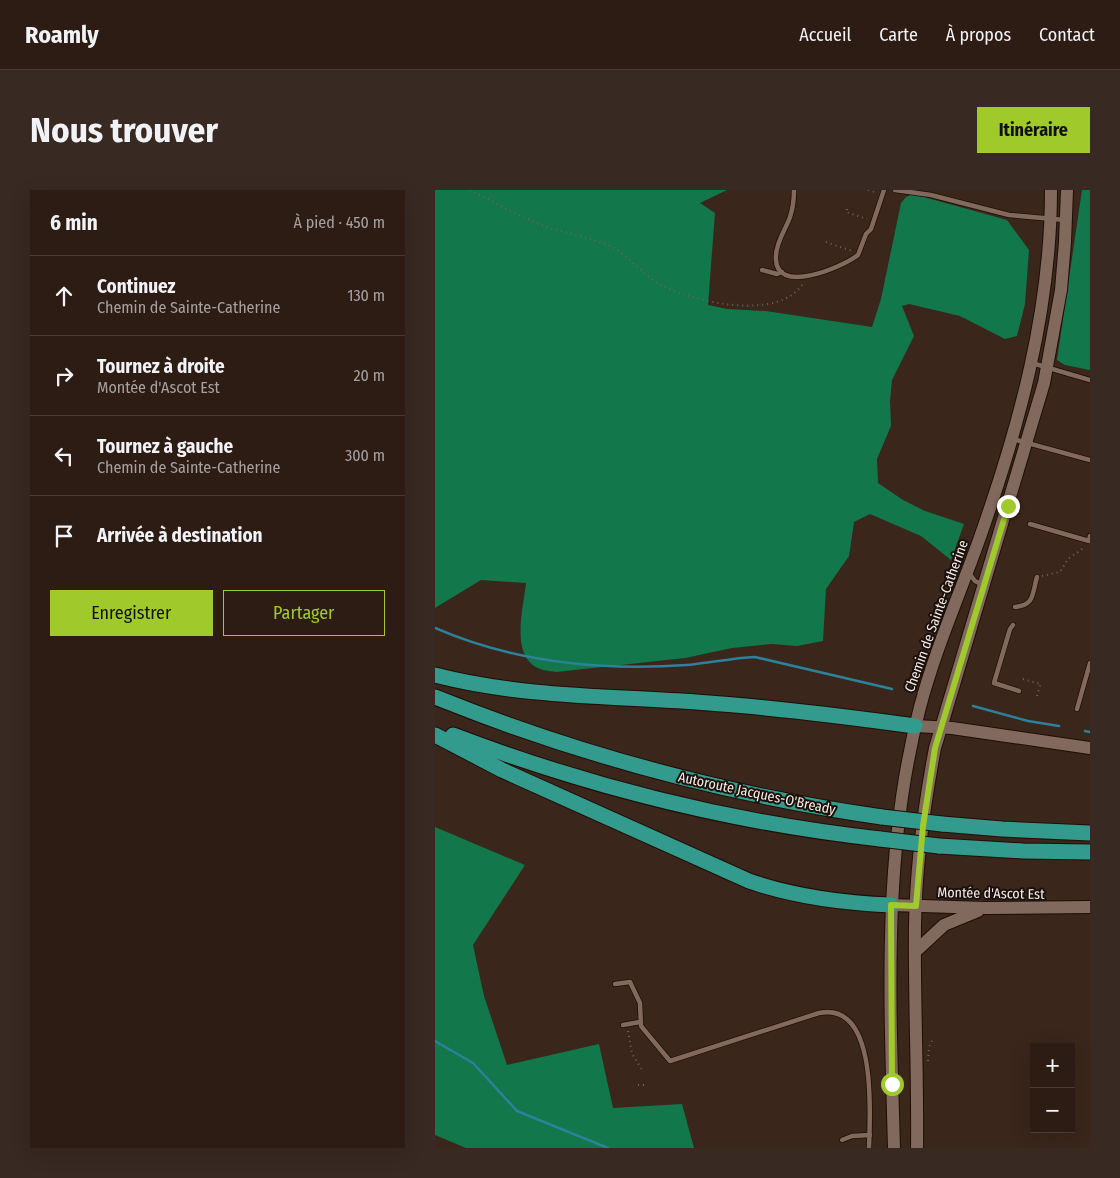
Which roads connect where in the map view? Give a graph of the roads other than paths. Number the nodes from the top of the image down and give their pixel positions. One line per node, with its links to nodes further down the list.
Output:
1 (794, 190): 10 (lane)
2 (884, 190): 12 (lane)
3 (895, 190): 6 (lane)
4 (1051, 190): 7 (main road, Chemin de Sainte-Catherine)
5 (1067, 190): 8 (main road)
6 (927, 192): 7 (lane)
7 (1051, 219): 8 (lane); 13 (main road, Chemin de Sainte-Catherine)
8 (1066, 220): 14 (main road)
9 (769, 261): 10 (lane)
10 (776, 262): 12 (lane)
11 (762, 270): 12 (lane)
12 (782, 272)
13 (1032, 363): 14 (lane); 16 (main road, Chemin de Sainte-Catherine)
14 (1048, 366): 15 (lane); 17 (main road)
15 (1090, 380)
16 (1012, 438): 17 (lane); 21 (main road, Chemin de Sainte-Catherine)
17 (1027, 442): 18 (lane); 23 (main road)
18 (1090, 460)
19 (1030, 524): 20 (lane)
20 (1090, 540)
21 (967, 569): 23 (lane); 31 (main road, Chemin de Sainte-Catherine)
22 (1037, 577): 24 (lane)
23 (984, 585): 33 (main road)
24 (1015, 608)
25 (1013, 625): 28 (lane)
26 (1090, 663): 30 (lane)
27 (435, 675): 31 (highway)
28 (1019, 690)
29 (435, 697): 36 (highway, Autoroute Jacques-O'Bready, bridge)
30 (1077, 709)
31 (915, 726): 33 (main road); 38 (main road, Chemin de Sainte-Catherine)
32 (435, 728): 37 (highway, Autoroute Jacques-O'Bready, bridge)
33 (942, 728): 35 (main road); 39 (main road)
34 (435, 735): 38 (highway)
35 (1090, 748)
36 (1090, 833)
37 (1090, 852)
38 (891, 905): 39 (main road, Montée d'Ascot Est); 49 (main road, Chemin de Sainte-Catherine)
39 (916, 906): 41 (main road, Montée d'Ascot Est); 42 (main road)
40 (1090, 907): 41 (main road, Montée d'Ascot Est)
41 (985, 908): 42 (main road)
42 (916, 951): 50 (main road)
43 (615, 984): 44 (lane)
44 (640, 1022): 45 (lane); 46 (lane)
45 (625, 1024)
46 (870, 1136): 47 (lane); 48 (lane)
47 (842, 1140)
48 (869, 1148)
49 (894, 1148)
50 (917, 1148)

